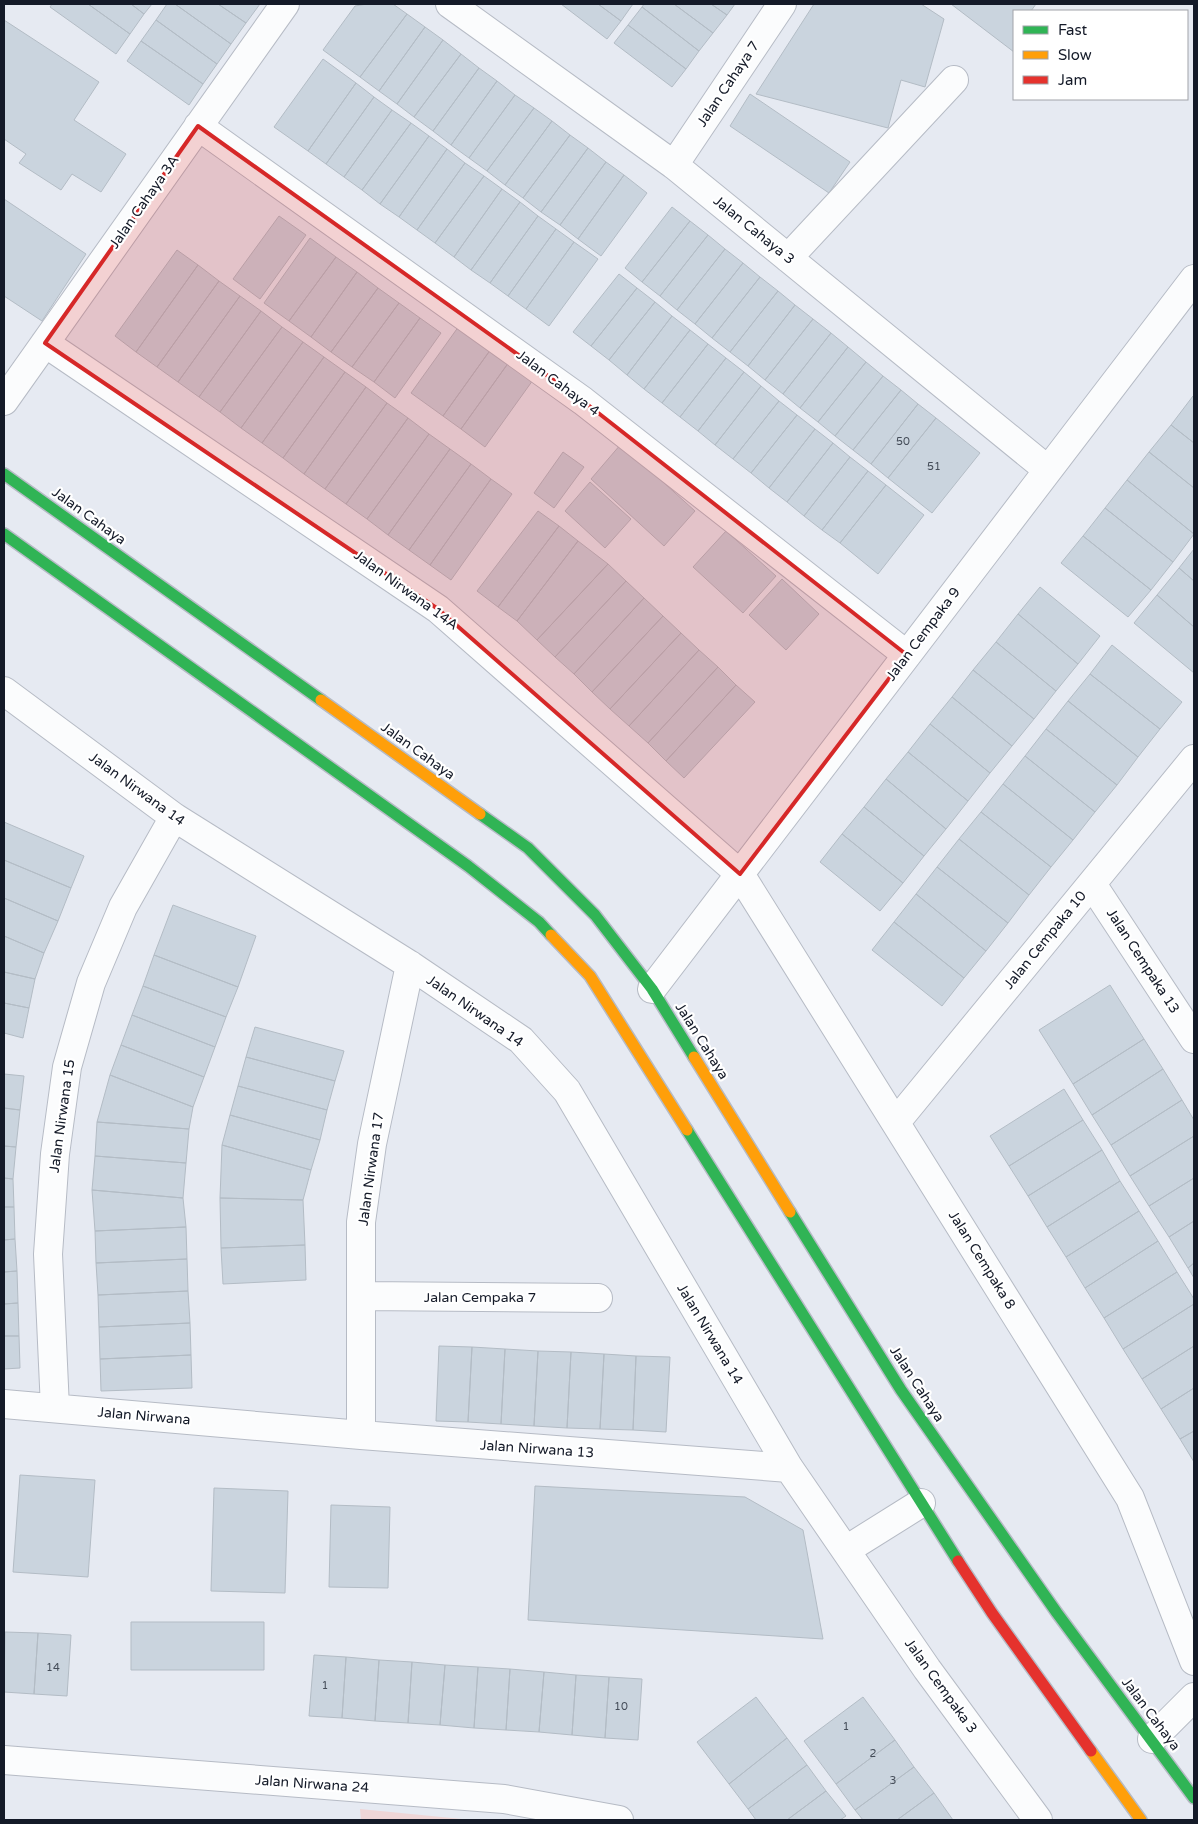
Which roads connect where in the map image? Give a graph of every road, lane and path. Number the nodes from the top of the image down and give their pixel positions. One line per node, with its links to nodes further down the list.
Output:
1 (285, 4): 5 (street, Jalan Cahaya 3A)
2 (782, 4): 6 (street, Jalan Cahaya 7)
3 (467, 9): 6 (street, Jalan Cahaya 3)
4 (954, 80): 7 (street)
5 (198, 126): 9 (street, Jalan Cahaya 3A); 14 (street, Jalan Cahaya 4)
6 (674, 165): 7 (street, Jalan Cahaya 3)
7 (788, 258): 11 (street, Jalan Cahaya 3)
8 (1194, 279): 11 (street, Jalan Cempaka 9)
9 (45, 342): 10 (street, Jalan Cahaya 3A); 18 (street, Jalan Nirwana 14A)
10 (4, 401)
11 (1048, 470): 14 (street, Jalan Cempaka 9)
12 (4, 474): 21 (main road, Jalan Cahaya)
13 (4, 534): 31 (main road)
14 (907, 656): 18 (street, Jalan Cempaka 9)
15 (4, 691): 17 (street, Jalan Nirwana 14)
16 (1194, 759): 19 (street, Jalan Cempaka 10)
17 (174, 817): 20 (street, Jalan Nirwana 14); 27 (street, Jalan Nirwana 15)
18 (740, 874): 21 (street, Jalan Cempaka 9); 23 (street, Jalan Cempaka 8)
19 (1092, 884): 22 (street, Jalan Cempaka 13); 23 (street, Jalan Cempaka 10)
20 (410, 965): 24 (street, Jalan Nirwana 17); 30 (street, Jalan Nirwana 14)
21 (652, 989): 35 (main road, Jalan Cahaya)
22 (1194, 1039)
23 (896, 1122): 33 (street, Jalan Cempaka 8)
24 (362, 1296): 25 (street, Jalan Cempaka 7); 29 (street, Jalan Nirwana 17)
25 (598, 1298)
26 (4, 1404): 27 (street, Jalan Nirwana)
27 (55, 1408): 28 (street, Jalan Nirwana)
28 (285, 1428): 29 (street, Jalan Nirwana 13)
29 (361, 1435): 30 (street, Jalan Nirwana 13)
30 (790, 1468): 32 (street, Jalan Nirwana 14)
31 (921, 1503): 32 (street); 40 (main road)
32 (846, 1550): 39 (street, Jalan Cempaka 3)
33 (1194, 1661)
34 (1194, 1697): 35 (street)
35 (1152, 1739): 37 (main road, Jalan Cahaya)
36 (4, 1760): 38 (street, Jalan Nirwana 24)
37 (1194, 1798)
38 (619, 1820)
39 (1038, 1820)
40 (1141, 1820)

